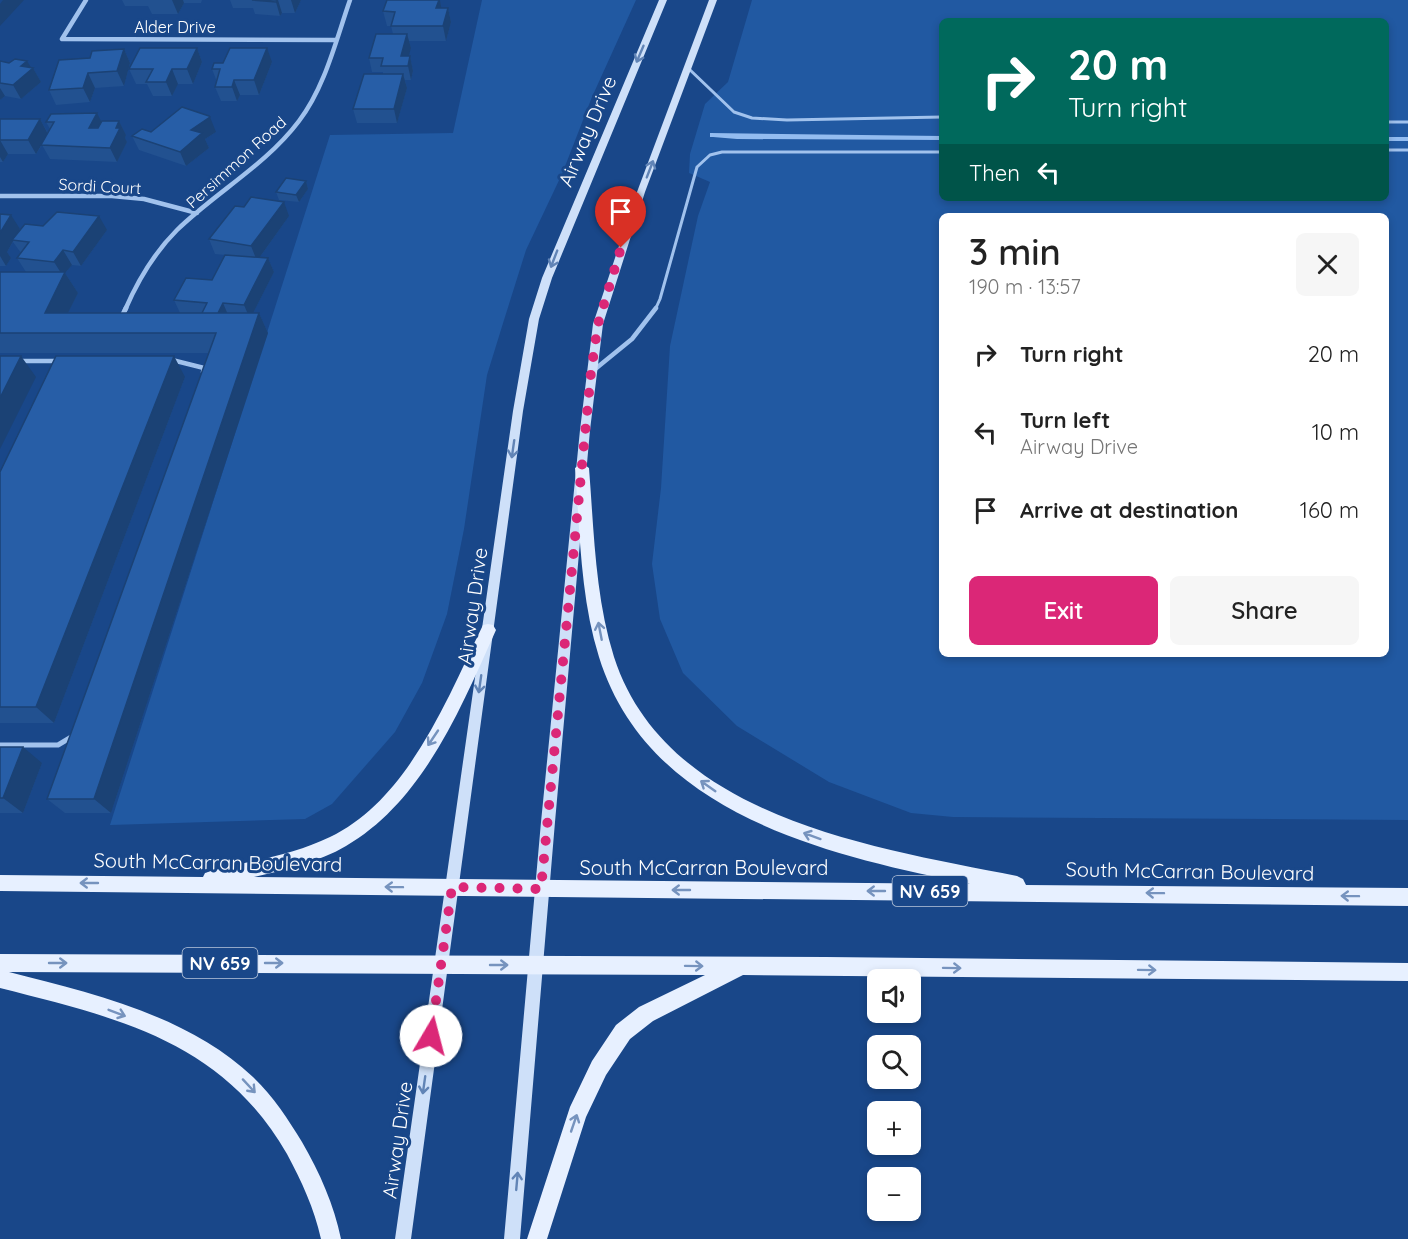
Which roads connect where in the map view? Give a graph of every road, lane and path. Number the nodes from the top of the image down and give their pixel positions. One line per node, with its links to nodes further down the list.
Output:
1 (86, 0): 5 (street, Alder Drive)
2 (350, 0): 5 (street, Persimmon Road)
3 (663, 0): 22 (main road, Airway Drive, one-way to 22)
4 (713, 0): 6 (main road)
5 (335, 40): 14 (street, Persimmon Road)
6 (688, 68): 7 (lane); 19 (main road, one-way to 6)
7 (939, 117)
8 (1389, 122): 9 (lane)
9 (1408, 122)
10 (1389, 150): 11 (lane)
11 (1408, 150)
12 (939, 152): 19 (lane)
13 (0, 196): 14 (street, Sordi Court)
14 (197, 213): 15 (street, Persimmon Road)
15 (116, 328)
16 (163, 360): 20 (lane)
17 (10, 361): 18 (lane)
18 (58, 371)
19 (591, 372): 21 (main road)
20 (200, 380)
21 (582, 468): 28 (main road); 29 (main road, one-way to 21)
22 (488, 630): 26 (main road, one-way to 26); 27 (main road, Airway Drive, one-way to 27)
23 (83, 730): 24 (lane)
24 (0, 745)
25 (0, 883): 26 (main road, South McCarran Boulevard / NV 659, one-way to 25)
26 (191, 884): 27 (main road, South McCarran Boulevard / NV 659, one-way to 26)
27 (452, 887): 28 (main road, South McCarran Boulevard / NV 659); 32 (main road, Airway Drive)
28 (541, 889): 29 (main road, South McCarran Boulevard / NV 659, one-way to 28); 33 (main road)
29 (1053, 892): 30 (main road, South McCarran Boulevard / NV 659, one-way to 29)
30 (1408, 897)
31 (0, 963): 32 (main road, NV 659, one-way to 32)
32 (441, 964): 33 (main road, NV 659, one-way to 33); 38 (main road, Airway Drive, one-way to 38)
33 (534, 965): 34 (main road, NV 659, one-way to 34); 39 (main road, one-way to 33)
34 (741, 966): 35 (main road, NV 659, one-way to 35); 40 (main road, one-way to 34)
35 (1408, 972)
36 (0, 979): 37 (main road, one-way to 37)
37 (331, 1239)
38 (403, 1239)
39 (512, 1239)
40 (537, 1239)

